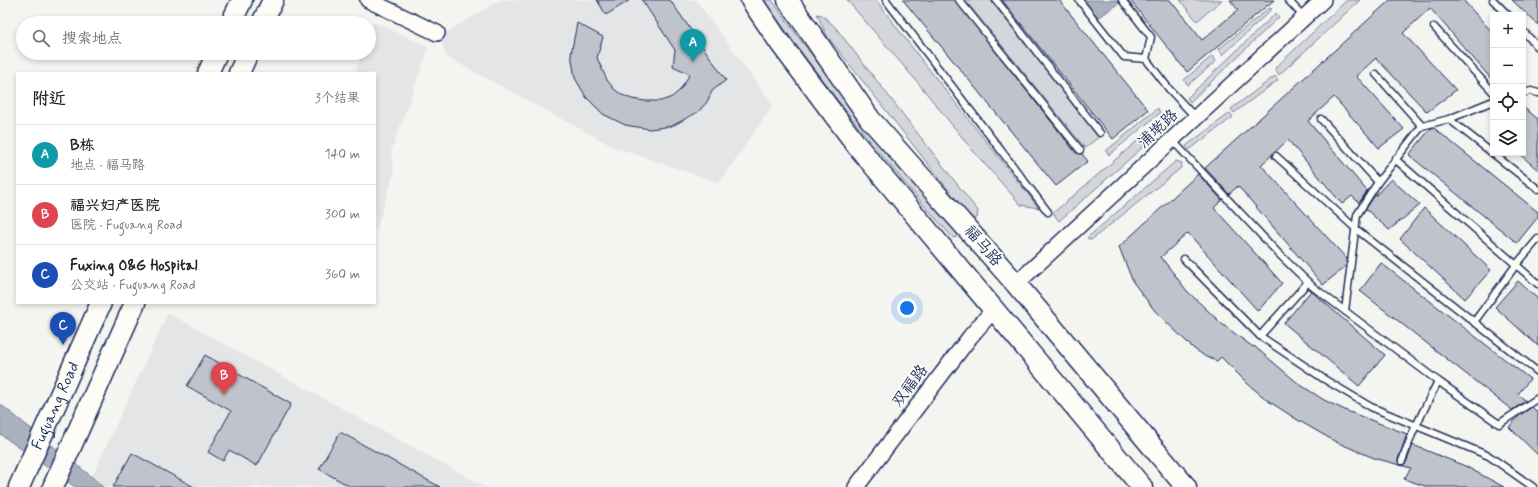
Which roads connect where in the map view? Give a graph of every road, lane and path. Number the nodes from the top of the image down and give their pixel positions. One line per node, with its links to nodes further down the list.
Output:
1 (242, 0): 15 (main road)
2 (273, 0): 16 (main road)
3 (368, 0): 19 (street)
4 (751, 0): 53 (main road, 福马路)
5 (788, 0): 49 (main road, 福马路)
6 (886, 0): 43 (lane)
7 (959, 0): 38 (lane)
8 (996, 0): 36 (lane)
9 (1079, 0): 22 (lane)
10 (1122, 0): 22 (lane)
11 (1288, 0): 17 (lane)
12 (1323, 0): 17 (street, 浦墘路)
13 (1493, 0): 14 (lane)
14 (1505, 12)
15 (234, 16)
16 (265, 16)
17 (1305, 18): 32 (street, 浦墘路)
18 (1434, 27): 28 (lane)
19 (437, 33)
20 (1526, 34): 21 (lane)
21 (1538, 46)
22 (1146, 59): 32 (lane)
23 (214, 60): 25 (main road)
24 (245, 60): 26 (main road)
25 (208, 72)
26 (239, 72)
27 (1376, 74): 35 (lane)
28 (1490, 89)
29 (1526, 93): 30 (lane)
30 (1538, 93)
31 (1490, 102): 34 (lane)
32 (1197, 118): 37 (street, 浦墘路)
33 (1321, 119): 41 (lane)
34 (1449, 119): 35 (lane); 42 (lane)
35 (1422, 126): 40 (lane)
36 (1100, 133)
37 (1172, 141): 48 (lane); 49 (street, 浦墘路)
38 (1080, 150)
39 (1276, 156): 44 (lane)
40 (1395, 159): 41 (lane); 47 (lane)
41 (1378, 182): 44 (lane)
42 (1538, 189)
43 (1048, 212)
44 (1356, 229): 54 (lane); 55 (lane)
45 (1538, 240): 47 (lane)
46 (1184, 259): 56 (lane)
47 (1516, 265): 50 (lane); 55 (lane)
48 (1308, 282): 54 (lane); 56 (lane)
49 (1016, 284): 66 (main road, 福马路)
50 (1538, 284)
51 (101, 304): 62 (main road, Fuguang Road)
52 (135, 304): 63 (main road, Fuguang Road)
53 (994, 309): 64 (street, 双福路); 65 (main road, 福马路)
54 (1345, 311): 58 (lane)
55 (1474, 322): 57 (lane)
56 (1260, 336): 60 (lane)
57 (1538, 372)
58 (1438, 381): 59 (lane); 60 (lane)
59 (1538, 398)
60 (1416, 426): 61 (lane); 67 (lane)
61 (1402, 460)
62 (19, 487)
63 (53, 487)
64 (856, 487)
65 (1142, 487)
66 (1186, 487)
67 (1533, 487)

